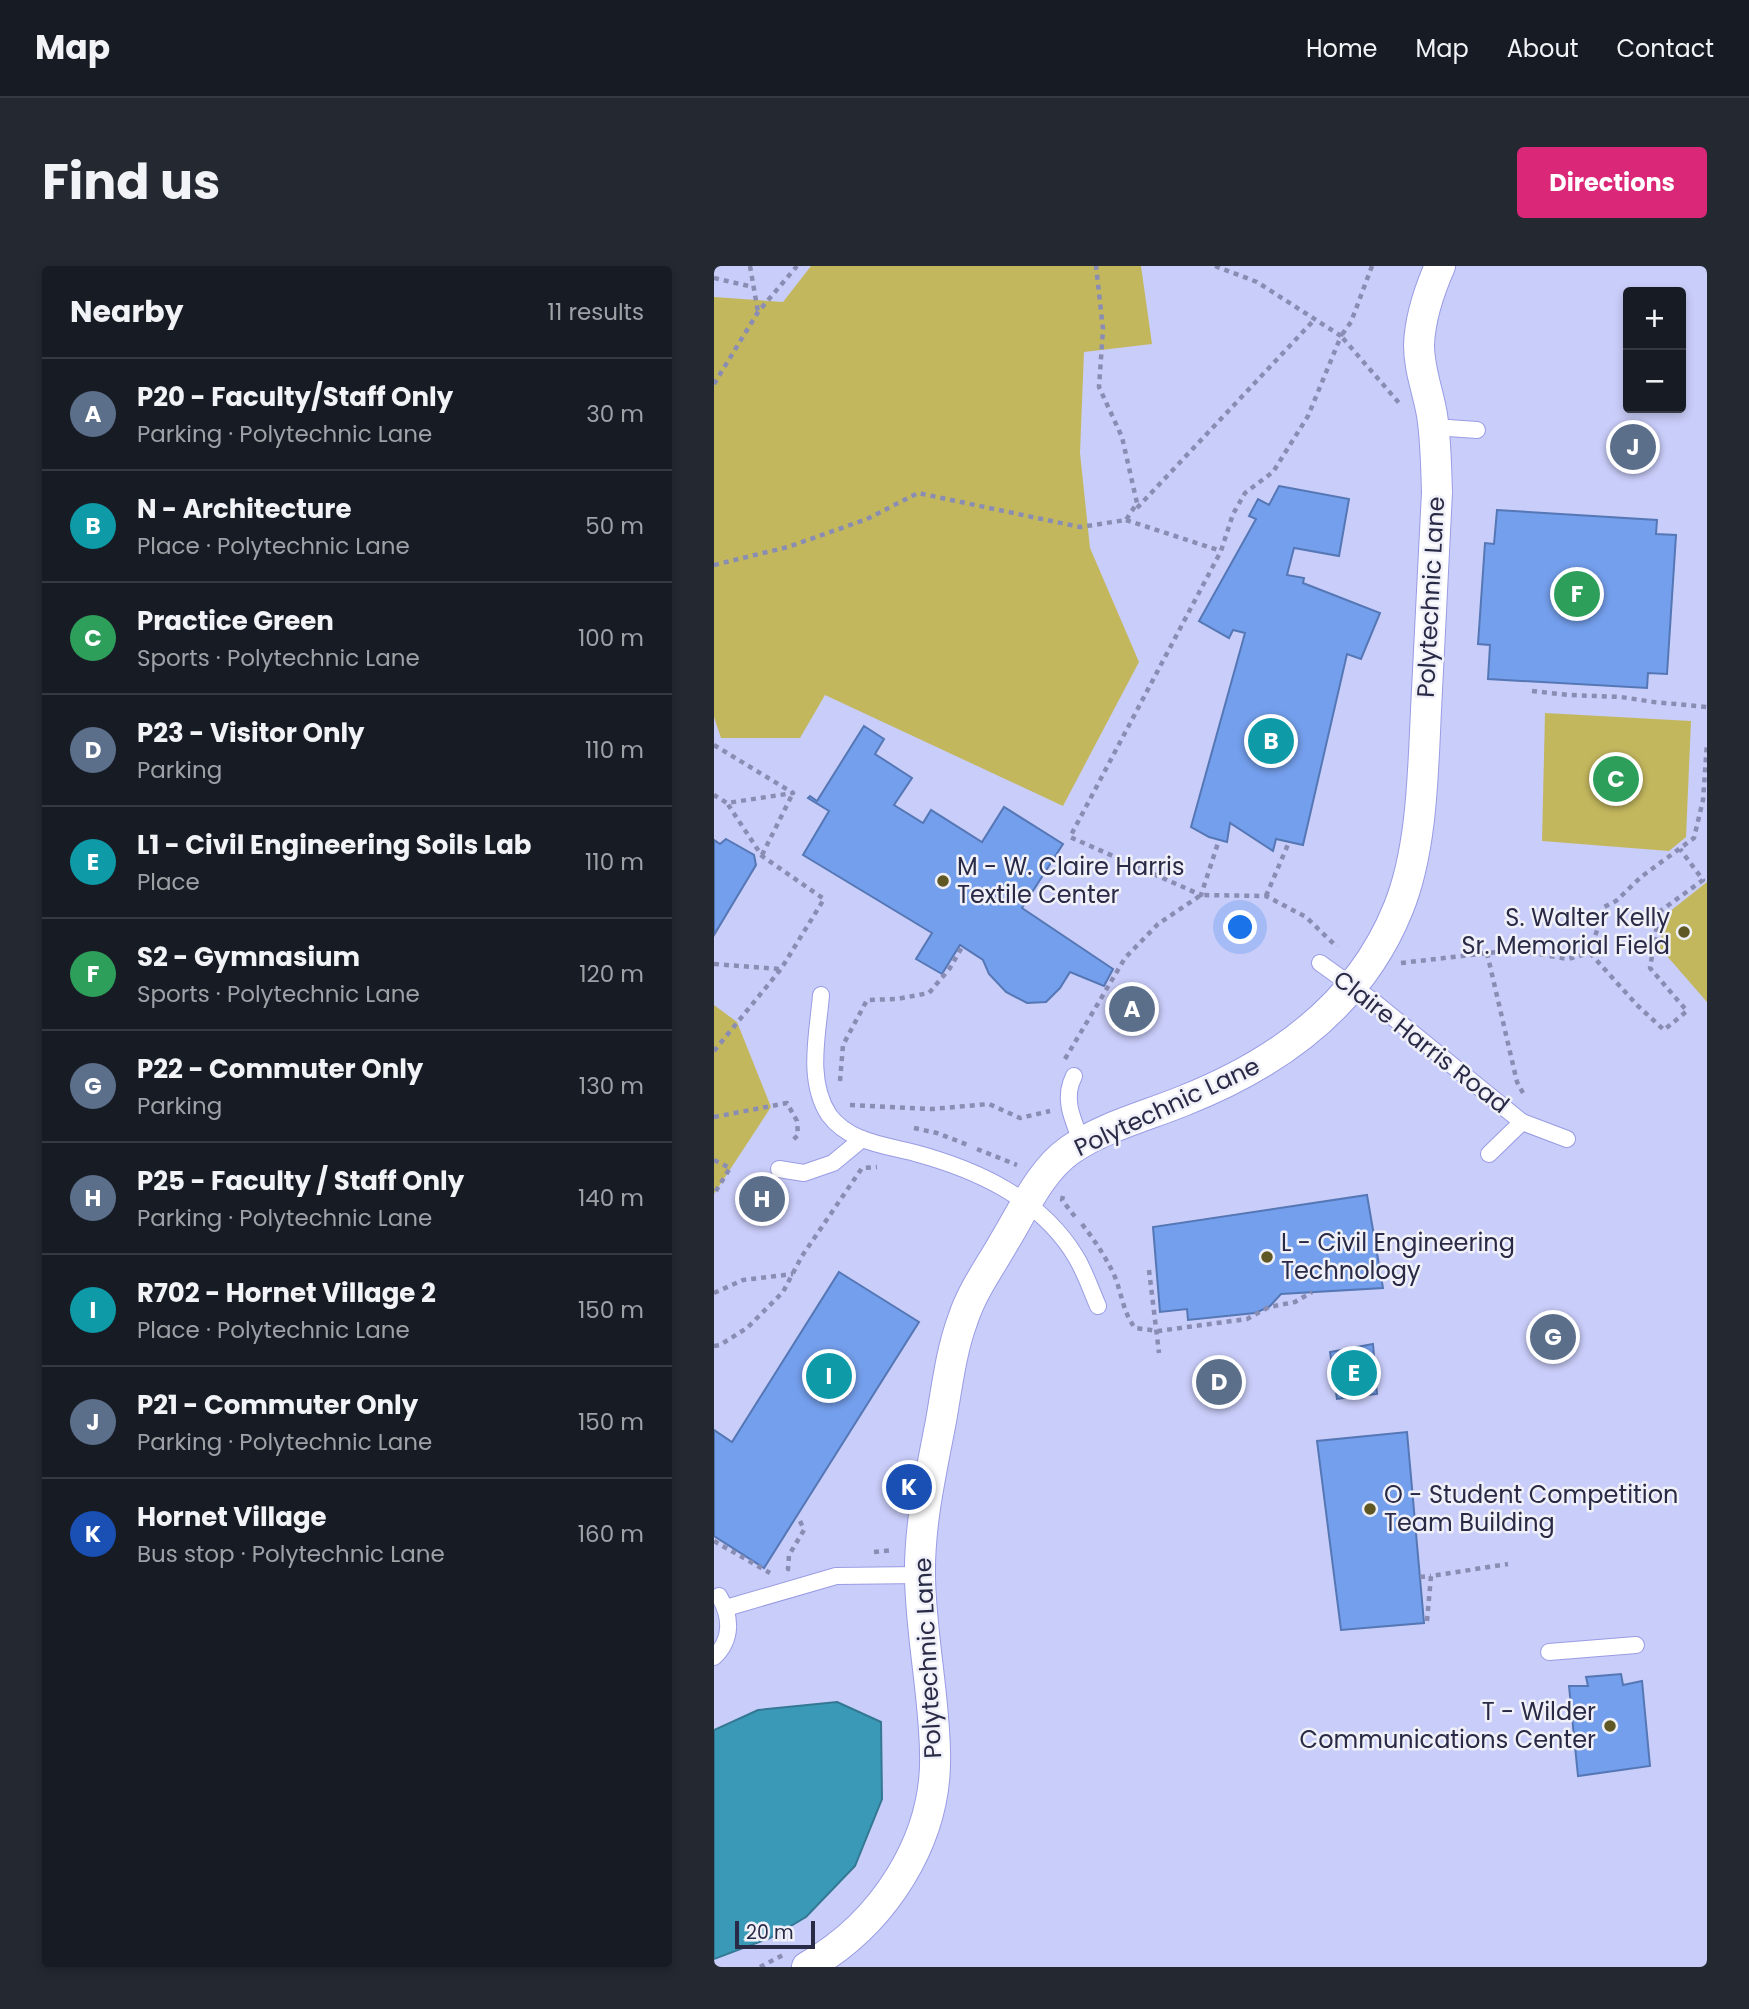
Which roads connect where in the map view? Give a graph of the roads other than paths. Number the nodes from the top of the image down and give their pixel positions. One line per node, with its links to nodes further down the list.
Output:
1 (1440, 266): 2 (street, Polytechnic Lane)
2 (1434, 427): 3 (lane); 5 (street, Polytechnic Lane)
3 (1477, 430)
4 (1320, 963): 5 (lane, Claire Harris Road)
5 (1345, 981): 8 (lane, Claire Harris Road); 9 (street, Polytechnic Lane)
6 (821, 995): 10 (lane)
7 (1067, 1073): 9 (lane)
8 (1522, 1122): 11 (lane, Claire Harris Road); 12 (lane)
9 (1078, 1132): 14 (street, Polytechnic Lane)
10 (862, 1139): 13 (lane); 14 (lane)
11 (1567, 1139)
12 (1489, 1154)
13 (779, 1169)
14 (1027, 1204): 15 (lane); 16 (street, Polytechnic Lane)
15 (1098, 1306)
16 (920, 1575): 19 (lane); 20 (street, Polytechnic Lane)
17 (1636, 1645): 18 (lane)
18 (1549, 1652)
19 (714, 1657)
20 (807, 1967)

